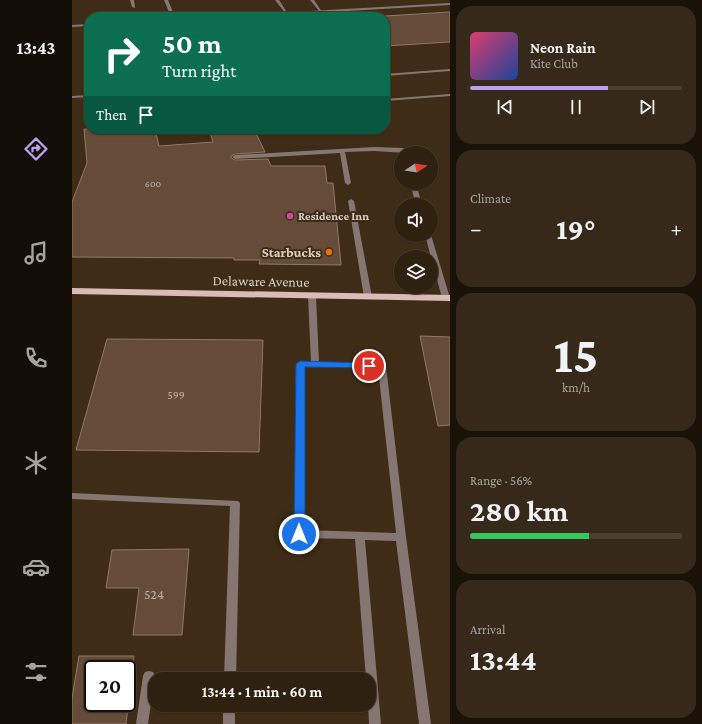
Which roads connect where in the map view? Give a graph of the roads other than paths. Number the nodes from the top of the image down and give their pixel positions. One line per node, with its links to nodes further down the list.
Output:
1 (132, 0): 6 (street)
2 (166, 0): 8 (street)
3 (277, 0): 9 (street)
4 (312, 0): 7 (street)
5 (450, 4): 7 (street)
6 (134, 7)
7 (321, 11): 10 (street)
8 (171, 12)
9 (286, 12)
10 (304, 12)
11 (84, 25): 12 (street)
12 (72, 26)
13 (450, 70): 14 (street)
14 (390, 74)
15 (84, 96): 17 (street)
16 (450, 96): 18 (street)
17 (72, 97)
18 (390, 100)
19 (394, 150): 20 (street)
20 (342, 151): 21 (street); 22 (street)
21 (235, 157)
22 (348, 183)
23 (351, 201): 27 (street)
24 (430, 242): 28 (street)
25 (72, 291): 26 (main road, Delaware Avenue)
26 (312, 296): 27 (main road, Delaware Avenue); 29 (street)
27 (368, 297): 28 (main road, Delaware Avenue)
28 (448, 298)
29 (315, 364): 31 (street); 32 (street)
30 (72, 496): 33 (street)
31 (360, 536): 32 (street); 38 (street)
32 (401, 537): 39 (street)
33 (230, 672)
34 (148, 683): 36 (street)
35 (230, 712): 37 (street)
36 (142, 724)
37 (229, 724)
38 (376, 724)
39 (425, 724)

